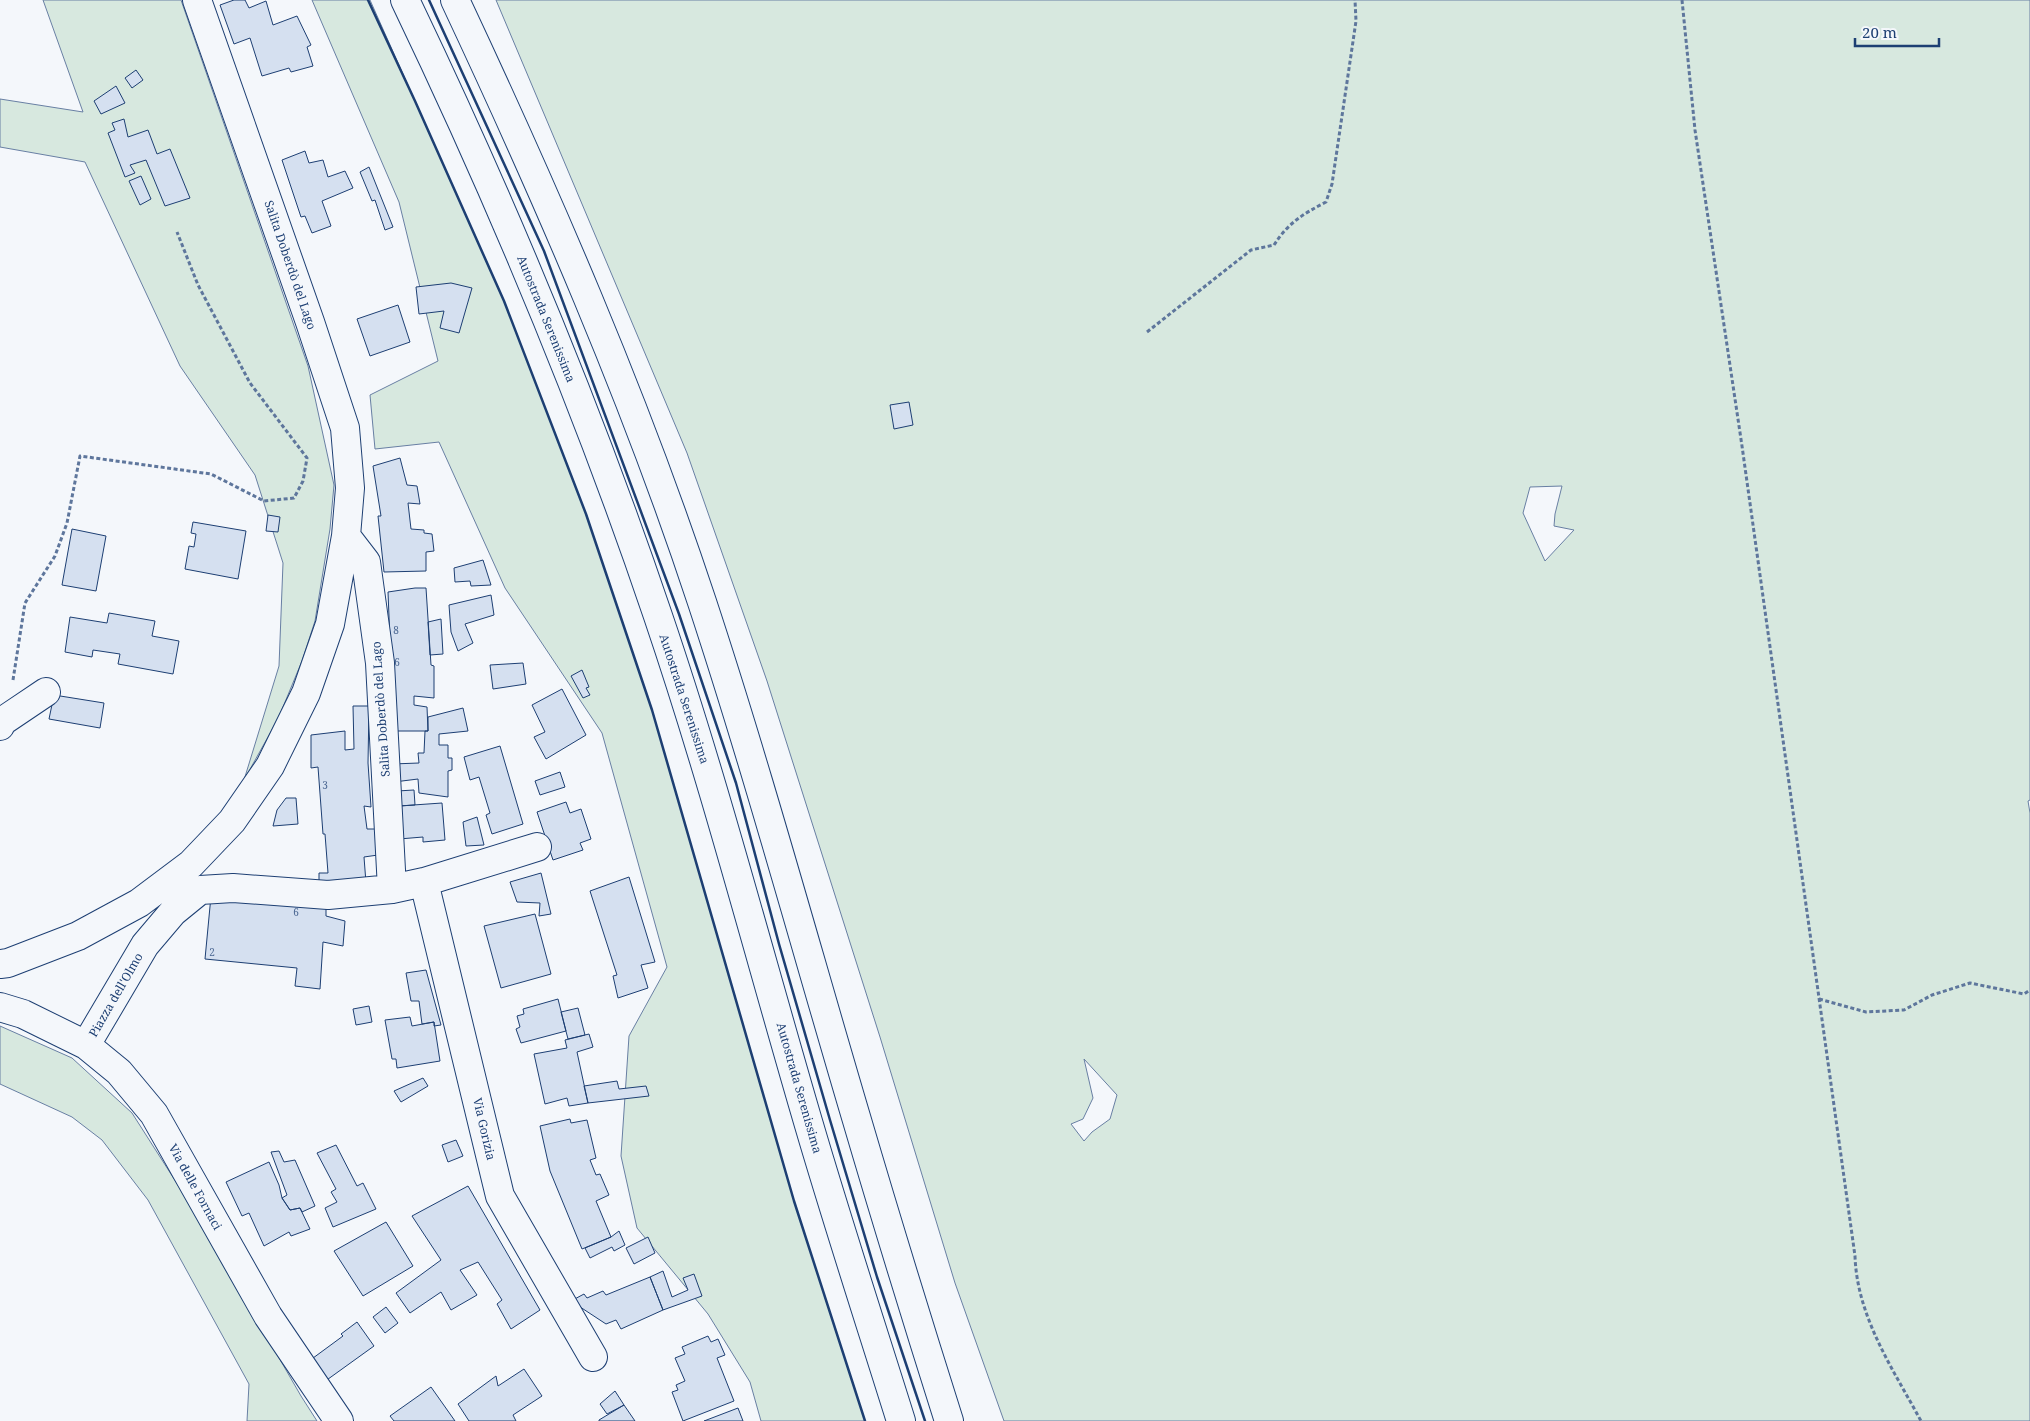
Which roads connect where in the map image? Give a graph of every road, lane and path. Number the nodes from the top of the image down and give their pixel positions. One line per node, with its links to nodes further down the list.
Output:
1 (197, 0): 8 (main road, Salita Doberdò del Lago)
2 (405, 0): 22 (main road, Autostrada Serenissima)
3 (455, 0): 23 (main road)
4 (1355, 0): 7 (path)
5 (1682, 0): 17 (path)
6 (177, 232): 9 (path)
7 (1148, 332)
8 (346, 536): 14 (main road, Salita Doberdò del Lago); 15 (main road, Salita Doberdò del Lago)
9 (13, 681)
10 (46, 692): 11 (main road)
11 (0, 726)
12 (536, 848): 13 (main road)
13 (424, 882): 14 (main road); 20 (main road, Via Gorizia)
14 (392, 888): 19 (main road, Piazza dell'Olmo)
15 (0, 964)
16 (2030, 990): 17 (path)
17 (1819, 999): 24 (path)
18 (0, 1007): 19 (main road, Via delle Fornaci)
19 (86, 1045): 21 (main road, Via delle Fornaci)
20 (593, 1356)
21 (339, 1421)
22 (901, 1421)
23 (949, 1421)
24 (1921, 1421)

